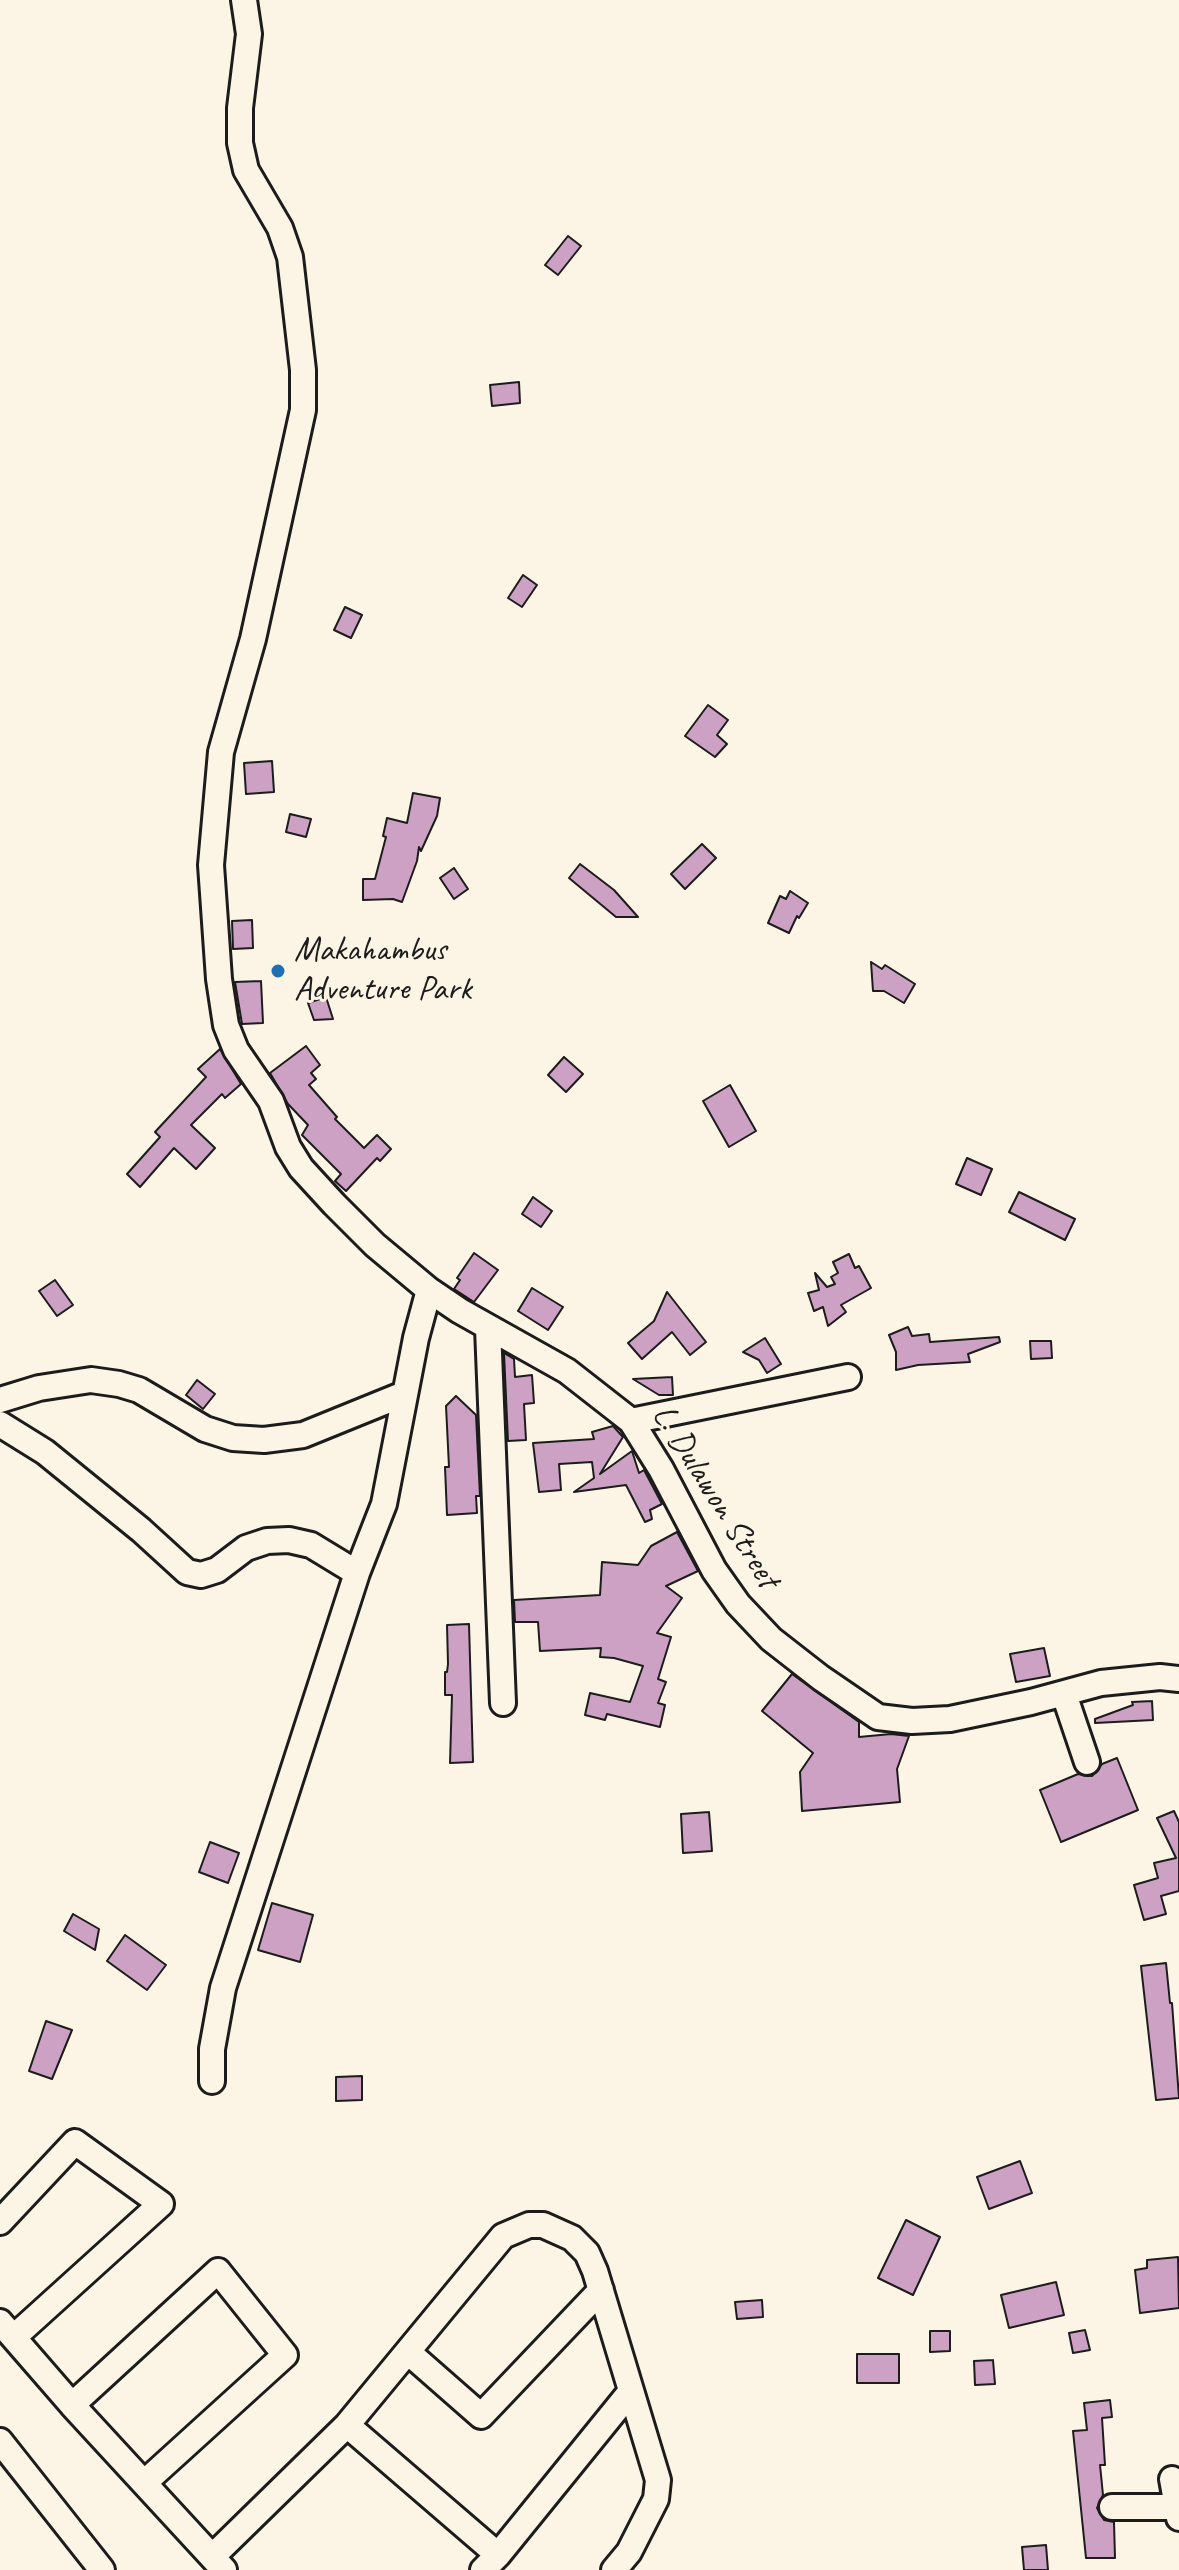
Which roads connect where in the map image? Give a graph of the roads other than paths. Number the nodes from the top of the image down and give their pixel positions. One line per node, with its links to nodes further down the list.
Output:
1 (244, 0): 2 (street, L. Dulawon Street)
2 (429, 1290): 3 (street, L. Dulawon Street); 5 (street)
3 (488, 1328): 7 (street, L. Dulawon Street); 12 (street)
4 (848, 1377): 7 (street)
5 (404, 1394): 6 (street); 9 (street)
6 (0, 1400)
7 (631, 1421): 11 (street, L. Dulawon Street)
8 (0, 1424): 9 (street)
9 (357, 1573): 14 (street)
10 (1179, 1679): 11 (street, L. Dulawon Street)
11 (1064, 1694): 13 (street)
12 (503, 1703)
13 (1087, 1762)
14 (212, 2081)
15 (0, 2222): 17 (street)
16 (601, 2290): 18 (street); 18 (street); 19 (street)
17 (7, 2330): 20 (street)
18 (408, 2352): 21 (street)
19 (631, 2391): 28 (street); 30 (street)
20 (72, 2405): 24 (street); 24 (street)
21 (347, 2425): 27 (street); 28 (street)
22 (0, 2441): 29 (street)
23 (1172, 2479): 26 (street)
24 (144, 2483): 27 (street)
25 (1112, 2507): 26 (street)
26 (1178, 2513)
27 (218, 2563)
28 (491, 2563)
29 (102, 2570)
30 (614, 2570)

